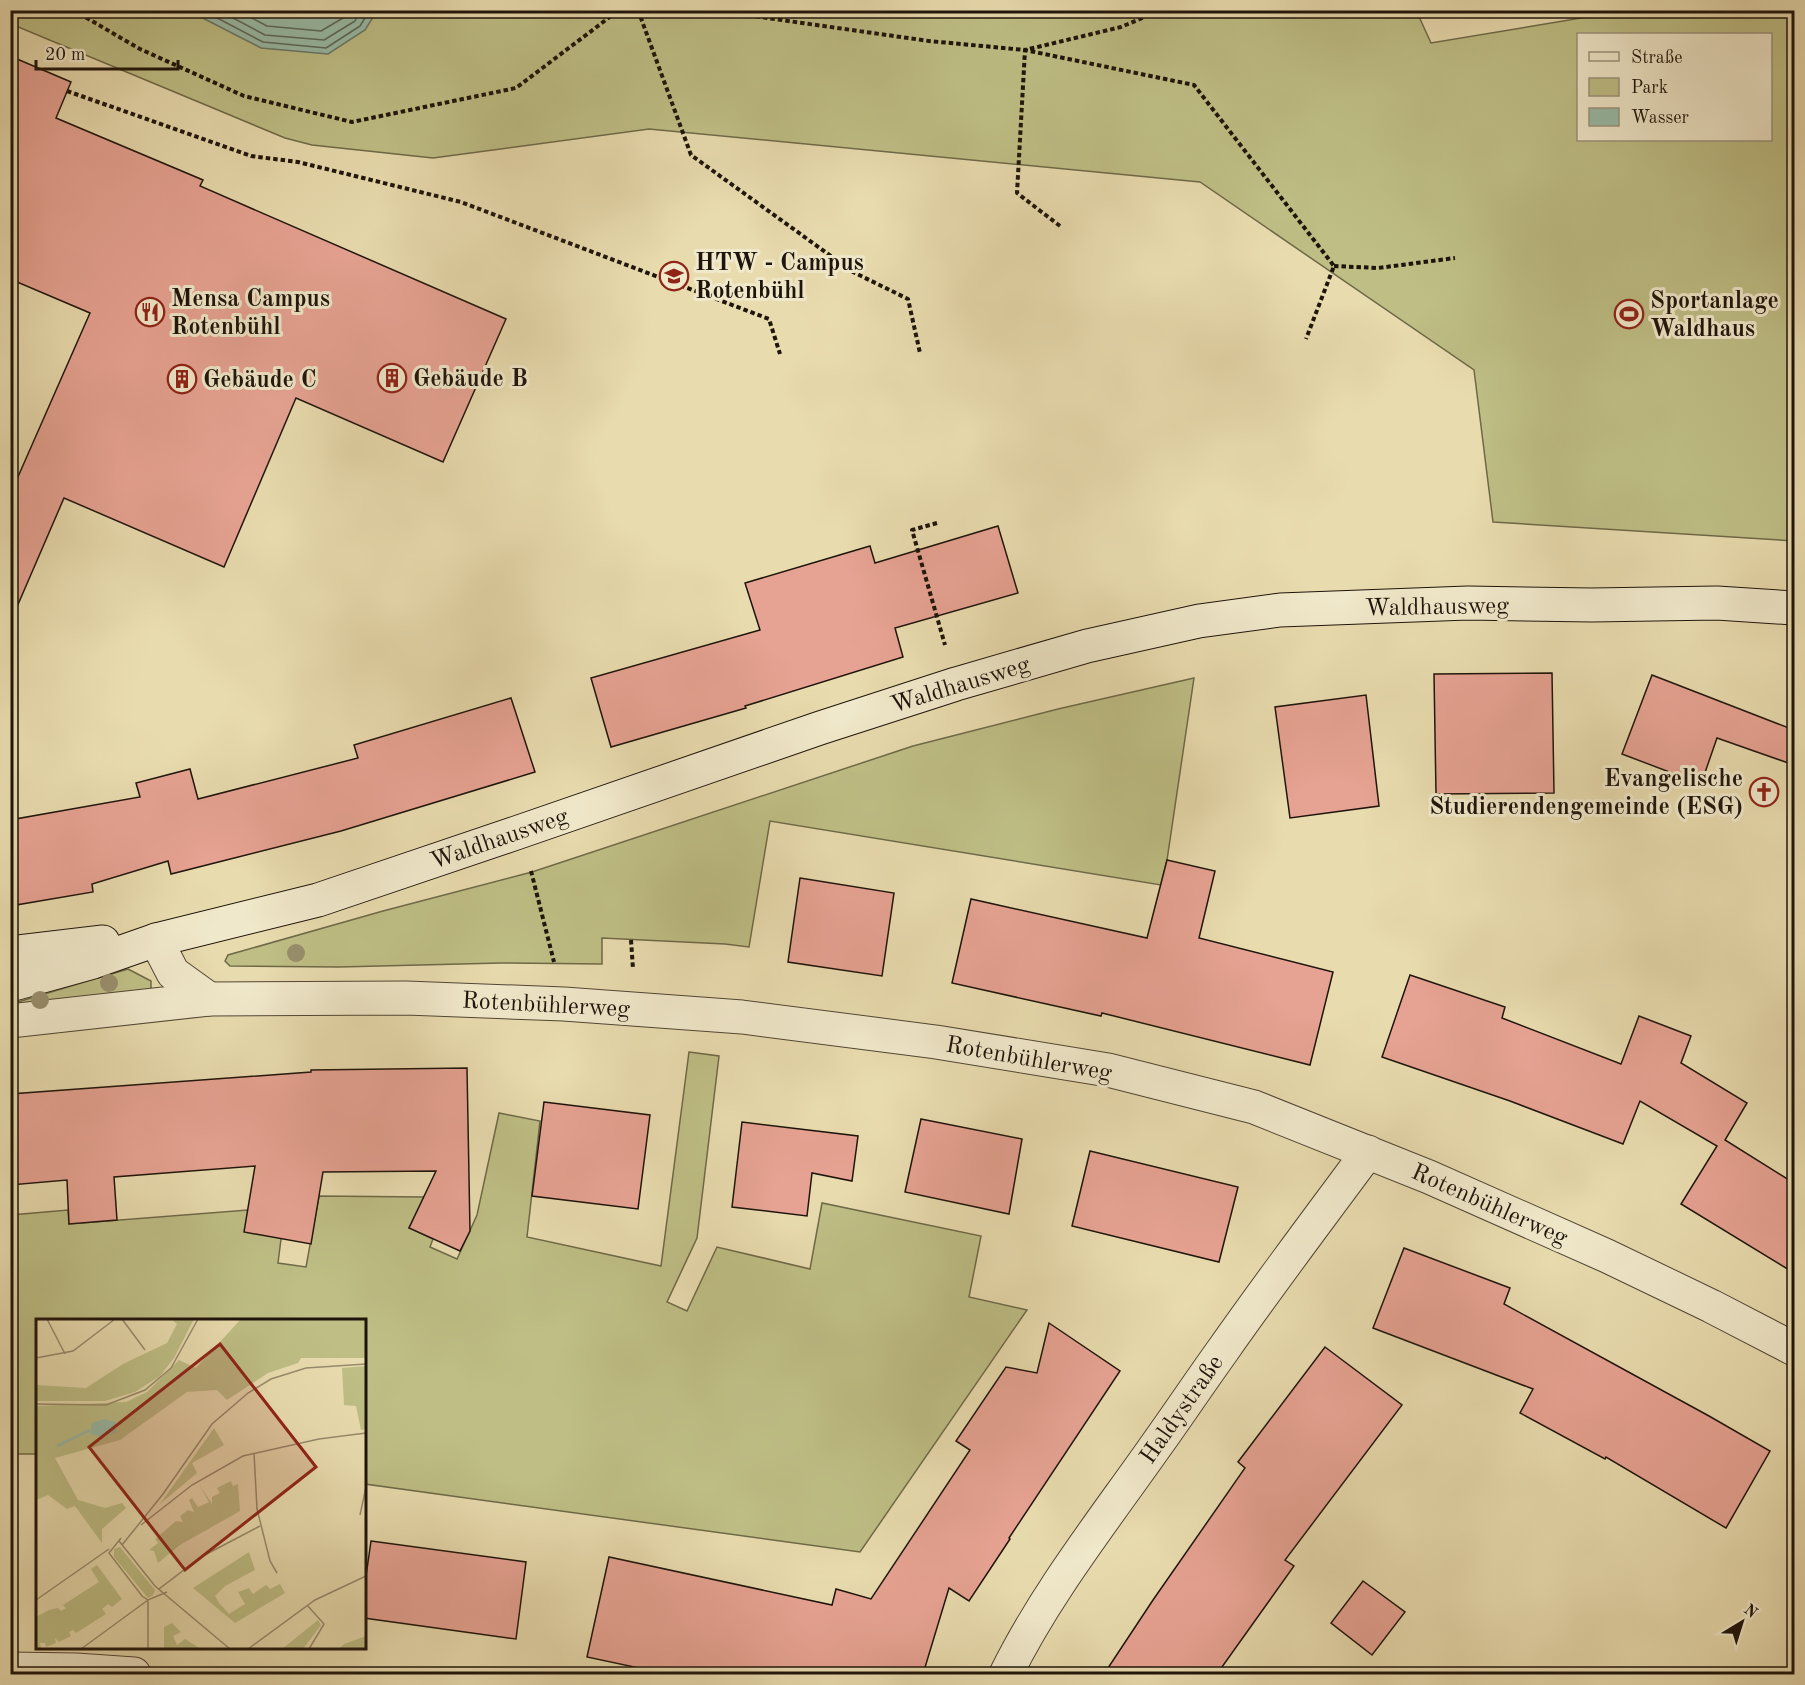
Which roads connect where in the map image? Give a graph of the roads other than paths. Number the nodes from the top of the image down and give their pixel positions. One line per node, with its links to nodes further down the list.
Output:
1 (1794, 608): 2 (street, Waldhausweg)
2 (156, 940): 3 (street); 4 (street); 5 (street)
3 (10, 954)
4 (10, 984)
5 (209, 999): 6 (street, Rotenbühlerweg); 7 (street, Rotenbühlerweg)
6 (10, 1021)
7 (1368, 1152): 8 (street, Rotenbühlerweg); 11 (street, Haldystraße)
8 (1794, 1349)
9 (10, 1669): 10 (street)
10 (134, 1674)
11 (1006, 1674)

